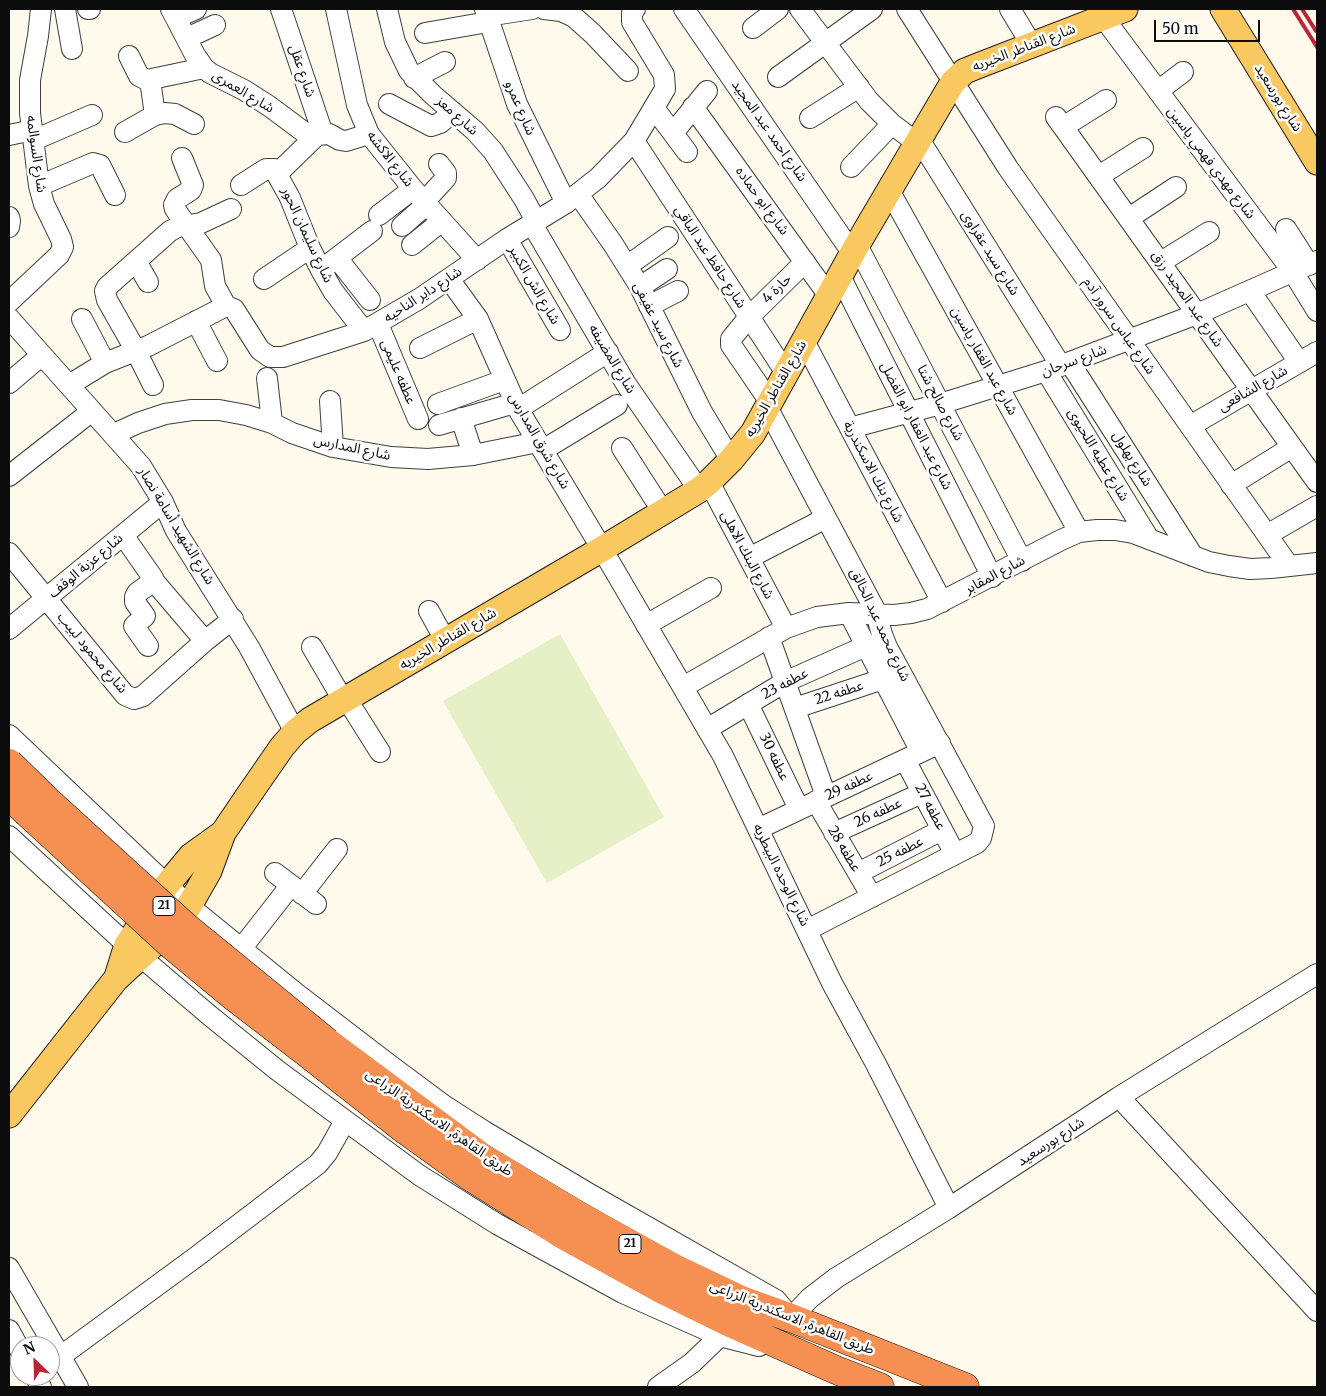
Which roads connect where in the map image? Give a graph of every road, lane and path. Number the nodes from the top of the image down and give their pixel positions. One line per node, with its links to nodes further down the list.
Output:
1 (41, 9): 56 (street, شارع السوالمه)
2 (65, 9): 28 (street)
3 (196, 9): 19 (street)
4 (281, 9): 57 (street, شارع عقل)
5 (336, 9): 54 (street, شارع الاكشه)
6 (387, 9): 36 (street, شارع معز)
7 (532, 9): 20 (street)
8 (544, 9): 18 (street)
9 (684, 9): 89 (street, شارع احمد عبد المجيد)
10 (778, 9): 22 (street)
11 (800, 9): 26 (street)
12 (872, 9): 26 (street)
13 (907, 9): 38 (street, شارع عباس سرور آدم)
14 (1010, 9): 27 (street)
15 (1223, 9): 63 (main road, شارع بورسعيد)
16 (631, 12): 25 (street, شارع داير الناحيه)
17 (1112, 12): 27 (main road, شارع القناطر الخيريه); 40 (street, شارع مهدي فهمي ياسين)
18 (572, 13): 29 (street)
19 (174, 14): 24 (street, شارع العمرى)
20 (487, 15): 23 (street); 74 (street, شارع عمرو)
21 (215, 25): 24 (street)
22 (753, 28)
23 (425, 33)
24 (187, 38): 32 (street, شارع العمرى)
25 (642, 40): 29 (street); 45 (street, شارع داير الناحيه)
26 (825, 42): 35 (street); 39 (street)
27 (1031, 44): 38 (main road, شارع القناطر الخيريه)
28 (72, 49)
29 (614, 55): 33 (street)
30 (129, 56): 37 (street)
31 (445, 62): 36 (street)
32 (204, 68): 37 (street); 57 (street, شارع العمرى)
33 (628, 71)
34 (1183, 72): 40 (street)
35 (778, 77)
36 (414, 78): 46 (street, شارع معز)
37 (150, 80): 48 (street)
38 (953, 82): 59 (main road, شارع القناطر الخيريه); 119 (street, شارع عباس سرور آدم)
39 (859, 87): 49 (street); 51 (street)
40 (1158, 91): 96 (street, شارع مهدي فهمي ياسين)
41 (707, 92): 44 (street)
42 (1106, 100): 67 (street, شارع عبد المجيد رزق)
43 (389, 104): 46 (street)
44 (693, 107): 53 (street); 93 (street, شارع ابو حماده)
45 (654, 108): 53 (street); 58 (street, شارع داير الناحيه)
46 (453, 112): 79 (street, شارع معز)
47 (92, 115): 56 (street)
48 (155, 115): 50 (street); 52 (street)
49 (810, 118)
50 (194, 124)
51 (892, 124): 59 (street); 65 (street)
52 (125, 132)
53 (673, 133): 61 (street)
54 (369, 134): 57 (street); 73 (street, شارع الاكشه)
55 (9, 135): 56 (street)
56 (33, 135): 69 (street, شارع السوالمه)
57 (318, 136): 66 (street)
58 (634, 141): 74 (street, شارع داير الناحيه); 112 (street, شارع حافظ عبد الباقي)
59 (918, 141): 71 (main road, شارع القناطر الخيريه); 129 (street, شارع سيد عقراوى)
60 (1143, 148): 67 (street)
61 (687, 152)
62 (182, 158): 80 (street, شارع داير الناحيه)
63 (1317, 162)
64 (440, 164): 73 (street)
65 (851, 167)
66 (278, 174): 68 (street, شارع سليمان الحور); 88 (street, شارع سليمان الحور)
67 (1098, 176): 77 (street, شارع عبد المجيد رزق)
68 (241, 185)
69 (39, 186): 72 (street); 107 (street, شارع السوالمه)
70 (1176, 187): 77 (street)
71 (889, 190): 89 (main road, شارع القناطر الخيريه); 136 (street, شارع عبد الغفار ياسين)
72 (115, 195)
73 (421, 198): 78 (street, شارع الاكشه); 81 (street); 90 (street)
74 (572, 199): 79 (street, شارع داير الناحيه); 95 (street, شارع سيد عفيفى)
75 (232, 209): 80 (street)
76 (9, 217): 82 (street)
77 (1129, 218): 94 (street, شارع عبد المجيد رزق)
78 (442, 222): 87 (street); 91 (street, شارع الاكشه)
79 (534, 223): 86 (street, شارع داير الناحيه); 123 (street, شارع المضيفه)
80 (187, 225): 92 (street); 108 (street, شارع داير الناحيه)
81 (402, 226)
82 (9, 227)
83 (1286, 229): 96 (street)
84 (1209, 232): 94 (street)
85 (668, 237): 95 (street)
86 (507, 240): 91 (street, شارع داير الناحيه); 118 (street, شارع الش الكبير)
87 (412, 245)
88 (310, 248): 98 (street, شارع سليمان الحور); 99 (street)
89 (855, 250): 103 (main road, شارع القناطر الخيريه); 141 (street, شارع صالح شتا)
90 (337, 258): 98 (street); 106 (street)
91 (477, 260): 100 (street, شارع داير الناحيه)
92 (136, 261): 101 (street); 122 (street)
93 (805, 262): 103 (street, شارع ابو حماده); 112 (street, حارة 4)
94 (1160, 262): 111 (street, شارع عبد المجيد رزق)
95 (626, 266): 102 (street, شارع سيد عفيفى)
96 (1306, 266): 105 (street, شارع سرحان); 110 (street, شارع مهدي فهمي ياسين)
97 (667, 269): 102 (street)
98 (321, 270): 117 (street, شارع سليمان الحور)
99 (264, 279)
100 (450, 279): 115 (street, شارع شرق المدارس); 117 (street, شارع داير الناحيه)
101 (148, 282)
102 (640, 286): 109 (street, شارع سيد عفيفى)
103 (835, 286): 120 (main road, شارع القناطر الخيريه); 145 (street, شارع عبد الغفار ابو الفضل)
104 (678, 291): 109 (street)
105 (1250, 291): 111 (street, شارع سرحان); 127 (street)
106 (370, 300)
107 (9, 302)
108 (226, 306): 116 (street); 117 (street, شارع داير الناحيه)
109 (649, 306): 158 (street, شارع سيد عفيفى)
110 (1317, 311)
111 (1197, 314): 119 (street, شارع سرحان); 137 (street, شارع عبد المجيد رزق)
112 (749, 317): 130 (street, شارع حافظ عبد الباقي); 140 (street, حارة 4)
113 (9, 318): 125 (street, شارع الشهيد أسامة نصار)
114 (82, 319): 128 (street)
115 (478, 319): 121 (street); 132 (street, شارع شرق المدارس)
116 (196, 321): 122 (street); 126 (street)
117 (371, 327): 147 (street, عطفه عليمى)
118 (560, 330)
119 (1128, 340): 129 (street, شارع سرحان); 150 (street, شارع عباس سرور آدم)
120 (804, 341): 130 (main road, شارع القناطر الخيريه); 151 (street, شارع بنك الاسكندرية)
121 (420, 348)
122 (136, 351): 128 (street); 134 (street)
123 (608, 352): 143 (street); 162 (street, شارع المضيفه)
124 (1317, 352): 127 (street, شارع الشافعى)
125 (42, 355): 133 (street); 135 (street, شارع الشهيد أسامة نصار)
126 (217, 361)
127 (1299, 362): 137 (street, شارع الشافعى)
128 (106, 363): 135 (street)
129 (1059, 367): 136 (street, شارع سرحان); 170 (street, شارع عطيه اللحيوى); 173 (street, شارع بهلول)
130 (786, 373): 140 (main road, شارع القناطر الخيريه)
131 (267, 378): 148 (street)
132 (504, 380): 139 (street); 143 (street, شارع شرق المدارس)
133 (9, 383)
134 (153, 385)
135 (69, 386): 144 (street, شارع الشهيد أسامة نصار)
136 (998, 387): 141 (street, شارع سرحان); 167 (street, شارع عبد الغفار ياسين)
137 (1252, 390): 150 (street, شارع الشافعى); 155 (street, شارع عبد المجيد رزق)
138 (330, 401): 154 (street)
139 (438, 404)
140 (769, 404): 158 (main road, شارع القناطر الخيريه); 166 (street, شارع محمد عبد الخالق)
141 (940, 404): 145 (street, شارع سرحان); 175 (street, شارع صالح شتا)
142 (616, 405): 153 (street)
143 (516, 406): 146 (street); 153 (street, شارع شرق المدارس)
144 (92, 410): 152 (street, شارع الشهيد أسامة نصار); 160 (street)
145 (909, 412): 151 (street, شارع سرحان); 178 (street, شارع عبد الغفار ابو الفضل)
146 (461, 418): 149 (street); 157 (street)
147 (418, 419)
148 (272, 423): 152 (street, شارع المدارس); 154 (street, شارع المدارس)
149 (439, 426)
150 (1190, 426): 161 (street, شارع عباس سرور آدم)
151 (850, 428): 182 (street, شارع بنك الاسكندرية)
152 (114, 434): 163 (street, شارع الشهيد أسامة نصار)
153 (541, 446): 157 (street, شارع المدارس); 171 (street, شارع شرق المدارس)
154 (333, 447): 157 (street, شارع المدارس)
155 (1292, 447): 159 (street, شارع عبد المجيد رزق); 161 (street)
156 (622, 448): 165 (street)
157 (473, 455)
158 (731, 460): 162 (main road, شارع القناطر الخيريه)
159 (1314, 471)
160 (9, 476)
161 (1231, 485): 169 (street, شارع عباس سرور آدم)
162 (704, 486): 165 (main road, شارع القناطر الخيريه); 174 (street, شارع البنك الاهلى)
163 (163, 502): 168 (street, شارع عزبة الوقف); 186 (street, شارع الشهيد أسامة نصار)
164 (1317, 506): 169 (street)
165 (663, 512): 171 (main road, شارع القناطر الخيريه)
166 (826, 518): 174 (street); 185 (street, شارع محمد عبد الخالق)
167 (1079, 532): 170 (street, شارع المقابر); 175 (street, شارع المقابر)
168 (123, 535): 179 (street); 181 (street, شارع عزبة الوقف)
169 (1267, 535): 177 (street, شارع عباس سرور آدم)
170 (1149, 539): 173 (street, شارع المقابر)
171 (602, 549): 187 (street, شارع الوحده البيطريه); 190 (main road, شارع القناطر الخيريه)
172 (9, 553): 181 (street)
173 (1193, 556): 177 (street, شارع المقابر)
174 (749, 558): 189 (street, شارع البنك الاهلى)
175 (1022, 561): 178 (street, شارع المقابر)
176 (1317, 563): 177 (street, شارع المقابر)
177 (1290, 566)
178 (992, 577): 182 (street, شارع المقابر)
179 (153, 580): 191 (street); 192 (street)
180 (711, 588): 187 (street)
181 (46, 598): 188 (street, شارع عزبة الوقف); 191 (street, شارع محمود لبيب)
182 (942, 602): 185 (street, شارع المقابر)
183 (429, 611): 190 (street)
184 (849, 613): 185 (street, شارع المقابر); 189 (street, شارع المقابر); 193 (street, عطفه 27)
185 (877, 616): 204 (street, شارع محمد عبد الخالق)
186 (233, 619): 191 (street, شارع محمود لبيب); 202 (street, شارع الشهيد أسامة نصار)
187 (646, 624): 197 (street, شارع الوحده البيطريه)
188 (9, 629)
189 (778, 632): 196 (street, شارع البنك الاهلى); 197 (street, شارع المقابر)
190 (446, 640): 198 (main road, شارع القناطر الخيريه)
191 (205, 641)
192 (148, 646)
193 (866, 646): 195 (street, عطفه 27); 196 (street, عطفه 23)
194 (312, 647): 198 (street)
195 (883, 679): 200 (street, عطفه 22); 206 (street, عطفه 27)
196 (785, 682): 199 (street, عطفه 23); 200 (street, شارع البنك الاهلى)
197 (683, 688): 201 (street, شارع الوحده البيطريه)
198 (345, 699): 202 (main road, شارع القناطر الخيريه); 205 (street)
199 (748, 704): 201 (street, عطفه 23); 210 (street, عطفه 30)
200 (795, 708): 210 (street, شارع البنك الاهلى)
201 (707, 729): 211 (street, شارع الوحده البيطريه)
202 (295, 732): 213 (main road, شارع القناطر الخيريه)
203 (9, 736): 220 (street)
204 (940, 743): 206 (street, عطفه 29); 217 (street, شارع محمد عبد الخالق)
205 (380, 752)
206 (913, 756): 208 (street, عطفه 27); 210 (street, عطفه 29)
207 (9, 763): 228 (highway, طريق القاهرة, الاسكندرية الزراعى / 21, bridge)
208 (922, 793): 212 (street, عطفه 27); 214 (street, عطفه 26)
209 (9, 796): 228 (highway, طريق القاهرة, الاسكندرية الزراعى / 21, bridge)
210 (814, 802): 211 (street, عطفه 29); 214 (street, عطفه 28)
211 (758, 829): 224 (street, شارع الوحده البيطريه)
212 (942, 830): 217 (street, عطفه 27); 219 (street, عطفه 25)
213 (223, 833): 220 (main road, شارع القناطر الخيريه); 223 (main road, شارع القناطر الخيريه)
214 (834, 833): 219 (street, عطفه 28)
215 (9, 836): 226 (street)
216 (337, 849): 221 (street)
217 (955, 854): 222 (street)
218 (275, 873): 221 (street)
219 (858, 873): 222 (street, عطفه 28)
220 (166, 886): 223 (street); 226 (main road, شارع القناطر الخيريه)
221 (303, 894): 225 (street)
222 (872, 896): 224 (street)
223 (189, 906): 225 (street); 226 (main road, شارع القناطر الخيريه)
224 (807, 930): 232 (street, شارع الوحده البيطريه)
225 (241, 949): 235 (street)
226 (134, 950): 230 (main road, شارع القناطر الخيريه); 231 (street)
227 (1317, 974): 229 (street, شارع بورسعيد)
228 (319, 1050): 235 (highway, طريق القاهرة, الاسكندرية الزراعى / 21); 237 (highway, طريق القاهرة, الاسكندرية الزراعى / 21)
229 (1120, 1097): 232 (street, شارع بورسعيد); 234 (street)
230 (9, 1116)
231 (345, 1121): 236 (street); 238 (street)
232 (949, 1208): 235 (street, شارع بورسعيد)
233 (9, 1268): 238 (street)
234 (1317, 1311)
235 (791, 1318): 242 (highway, طريق القاهرة, الاسكندرية الزراعى / 21)
236 (720, 1336): 237 (street); 240 (street)
237 (795, 1351): 241 (highway, طريق القاهرة, الاسكندرية الزراعى / 21)
238 (61, 1356): 239 (street)
239 (78, 1387)
240 (658, 1387)
241 (880, 1387)
242 (965, 1387)

